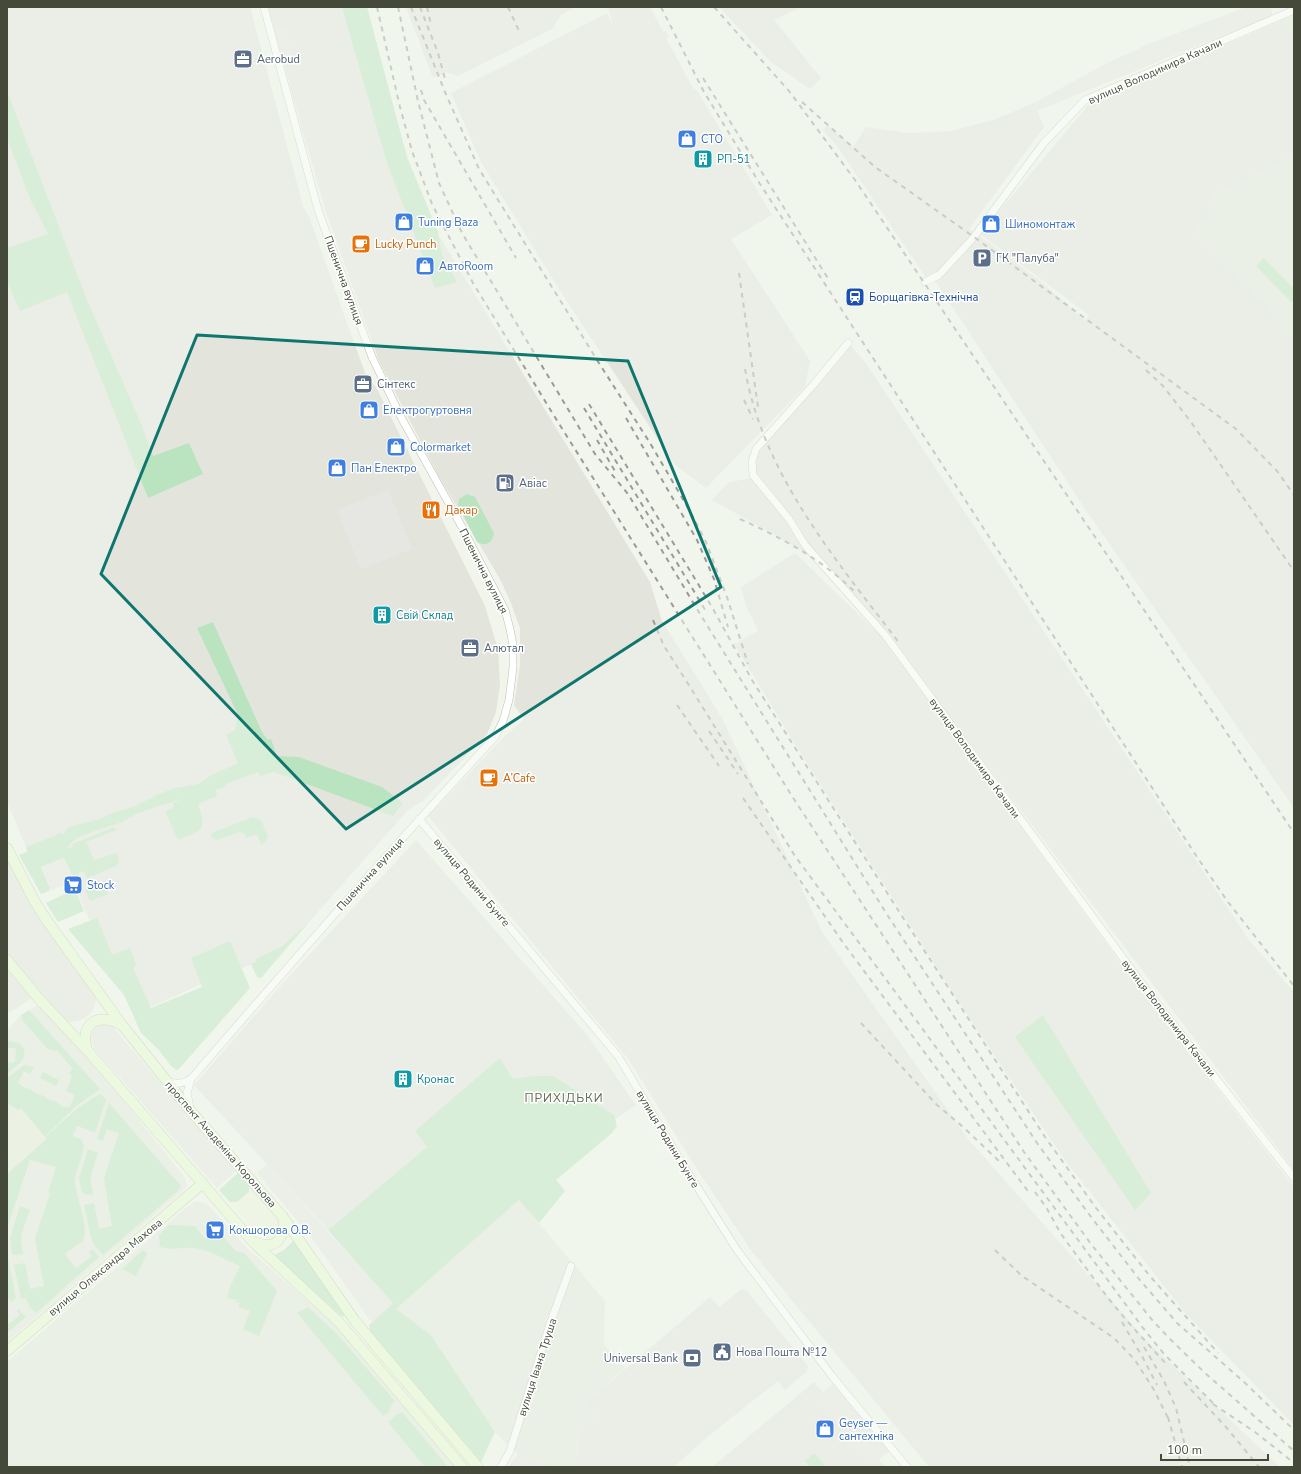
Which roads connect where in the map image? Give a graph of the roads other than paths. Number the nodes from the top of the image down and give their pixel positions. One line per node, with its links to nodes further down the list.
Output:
1 (264, 7): 5 (street, Пшенична вулиця)
2 (1294, 10): 3 (street, вулиця Володимира Качали)
3 (925, 282)
4 (848, 344): 13 (street, вулиця Володимира Качали)
5 (419, 819): 10 (street, Пшенична вулиця); 22 (street, вулиця Родини Бунґе)
6 (7, 848): 8 (main road, проспект Академіка Корольова)
7 (7, 960): 9 (main road)
8 (122, 1025): 9 (main road); 11 (main road, проспект Академіка Корольова)
9 (88, 1051): 14 (main road)
10 (191, 1079): 11 (street); 12 (street)
11 (168, 1082): 12 (main road, проспект Академіка Корольова)
12 (190, 1110): 15 (main road, проспект Академіка Корольова)
13 (1294, 1178)
14 (203, 1183): 16 (main road); 18 (main road, вулиця Олександра Махова)
15 (283, 1217): 16 (main road); 20 (main road, проспект Академіка Корольова)
16 (252, 1241): 19 (main road)
17 (571, 1266): 21 (street, вулиця Івана Труша)
18 (7, 1351)
19 (462, 1467)
20 (478, 1467)
21 (501, 1467)
22 (907, 1467)

